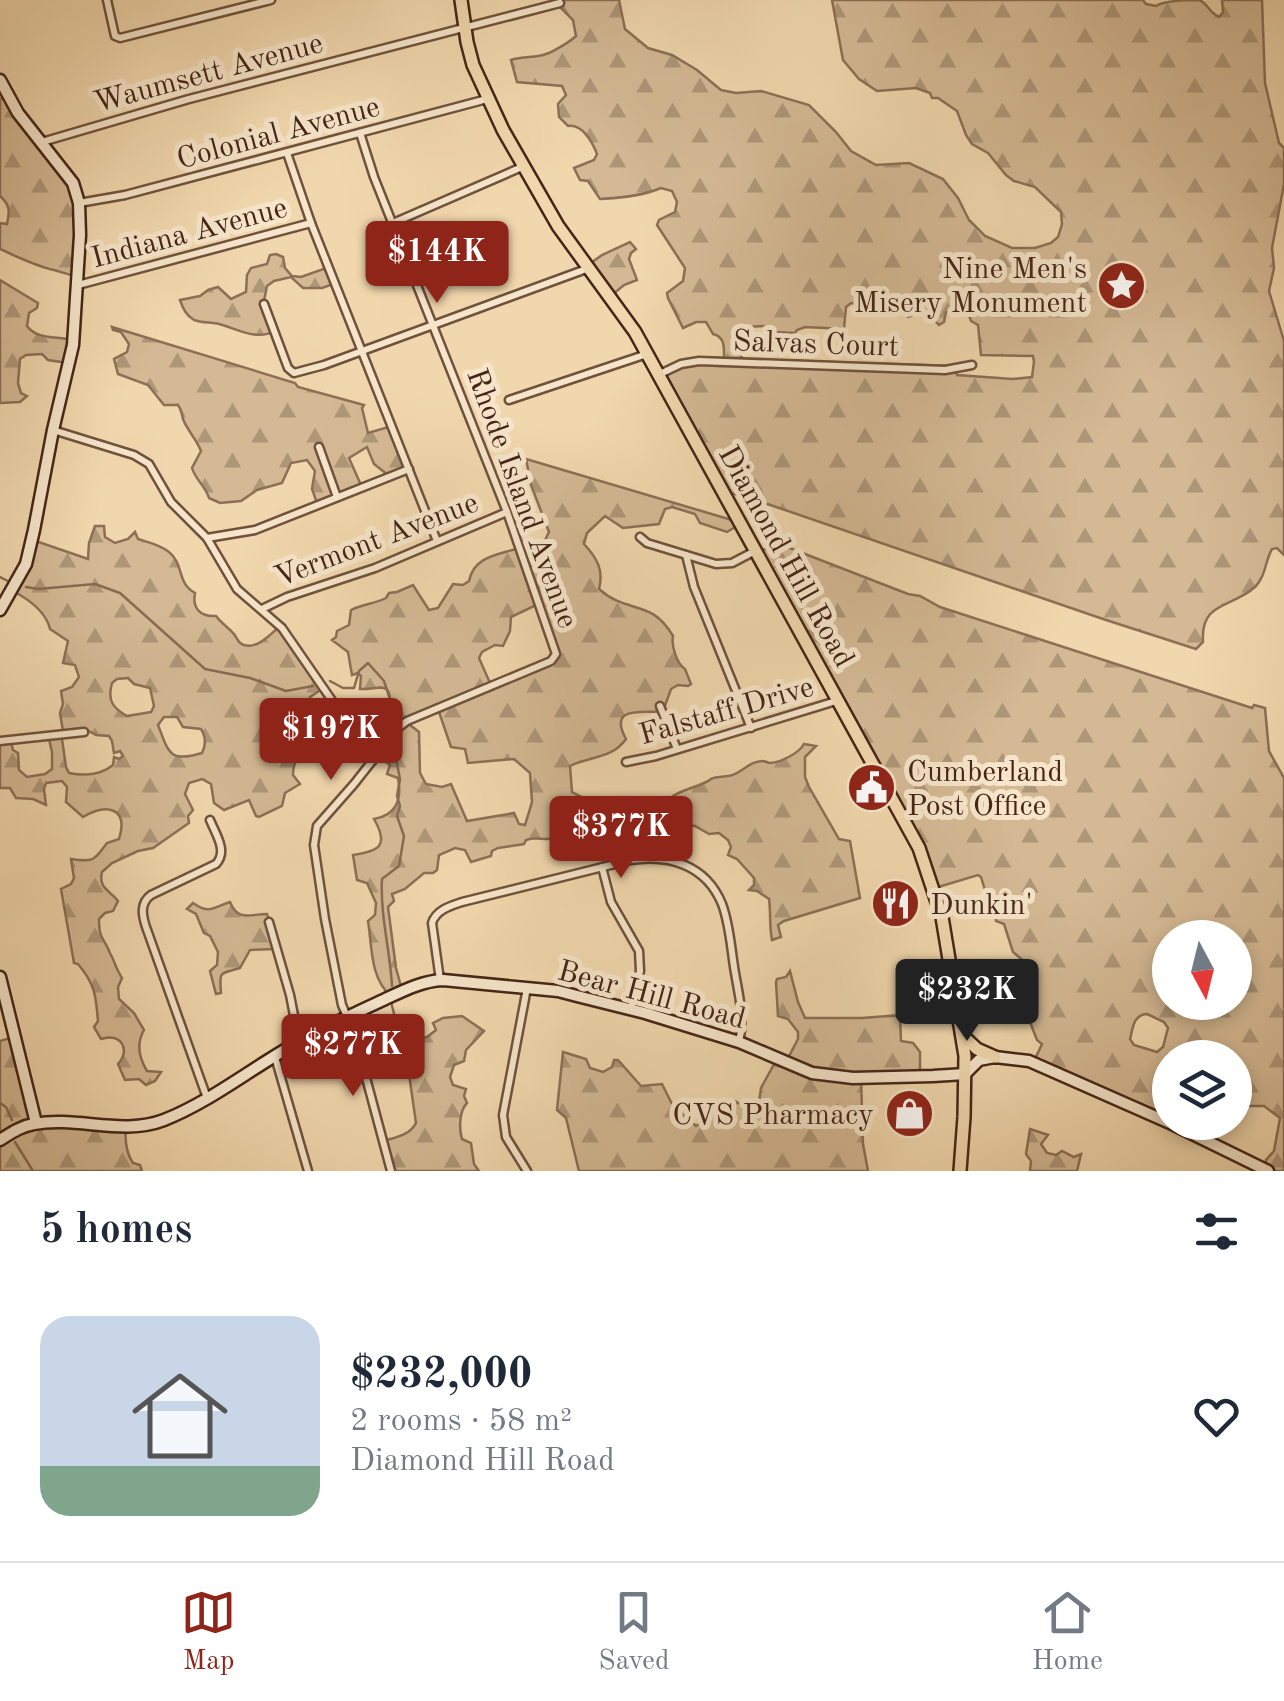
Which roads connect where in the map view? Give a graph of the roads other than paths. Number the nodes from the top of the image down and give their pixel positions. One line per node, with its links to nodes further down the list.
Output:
1 (107, 0): 2 (street)
2 (271, 0)
3 (461, 0): 5 (main road, Diamond Hill Road)
4 (560, 4): 5 (street, Waumsett Avenue)
5 (464, 28): 7 (main road, Diamond Hill Road); 9 (street, Waumsett Avenue)
6 (0, 80): 9 (street)
7 (487, 99): 8 (street, Colonial Avenue); 11 (main road, Diamond Hill Road)
8 (360, 133): 10 (street, Colonial Avenue); 14 (street, Rhode Island Avenue)
9 (42, 142): 12 (street)
10 (287, 153): 12 (street, Colonial Avenue); 13 (street)
11 (523, 166): 14 (street); 15 (main road, Diamond Hill Road)
12 (79, 204): 16 (street)
13 (311, 223): 16 (street, Indiana Avenue); 19 (street)
14 (393, 223): 18 (street, Rhode Island Avenue)
15 (590, 268): 18 (street); 20 (main road, Diamond Hill Road)
16 (78, 285): 24 (street)
17 (264, 304): 19 (street)
18 (434, 326): 19 (street); 28 (street, Rhode Island Avenue)
19 (362, 351): 26 (street)
20 (646, 352): 22 (main road, Diamond Hill Road); 23 (street)
21 (972, 365): 22 (street, Salvas Court)
22 (659, 374): 32 (main road, Diamond Hill Road)
23 (509, 400)
24 (53, 430): 30 (street); 35 (street)
25 (319, 447): 27 (street)
26 (410, 468): 27 (street); 31 (street)
27 (338, 497): 30 (street)
28 (507, 512): 31 (street, Vermont Avenue); 42 (street, Rhode Island Avenue)
29 (640, 537): 33 (street)
30 (207, 538): 34 (street)
31 (437, 541): 34 (street, Vermont Avenue)
32 (756, 550): 33 (street); 36 (main road, Diamond Hill Road)
33 (686, 556): 38 (street)
34 (262, 609): 42 (street)
35 (0, 610)
36 (838, 701): 38 (street, Falstaff Drive); 52 (main road, Diamond Hill Road)
37 (660, 706): 41 (street)
38 (751, 728): 41 (street, Falstaff Drive)
39 (84, 732): 40 (street)
40 (0, 741)
41 (678, 749): 43 (street, Falstaff Drive)
42 (373, 760): 51 (street)
43 (626, 762)
44 (210, 820): 58 (street)
45 (602, 867): 48 (street); 50 (street); 54 (street)
46 (269, 922): 53 (street)
47 (0, 978): 59 (street)
48 (440, 980): 49 (street, Bear Hill Road); 51 (street, Bear Hill Road)
49 (527, 988): 50 (street, Bear Hill Road); 64 (street)
50 (631, 1010): 54 (street, Bear Hill Road)
51 (347, 1017): 53 (street, Bear Hill Road); 63 (street)
52 (962, 1036): 56 (main road); 57 (main road, Diamond Hill Road)
53 (300, 1042): 55 (street, Bear Hill Road)
54 (739, 1042): 57 (street, Bear Hill Road)
55 (274, 1056): 58 (street, Bear Hill Road); 62 (street)
56 (996, 1056): 57 (street); 61 (street)
57 (965, 1074): 65 (main road, Diamond Hill Road)
58 (207, 1098): 59 (street, Bear Hill Road)
59 (36, 1123): 60 (street, Bear Hill Road)
60 (0, 1140)
61 (1265, 1170)
62 (308, 1171)
63 (391, 1171)
64 (527, 1171)
65 (960, 1171)

